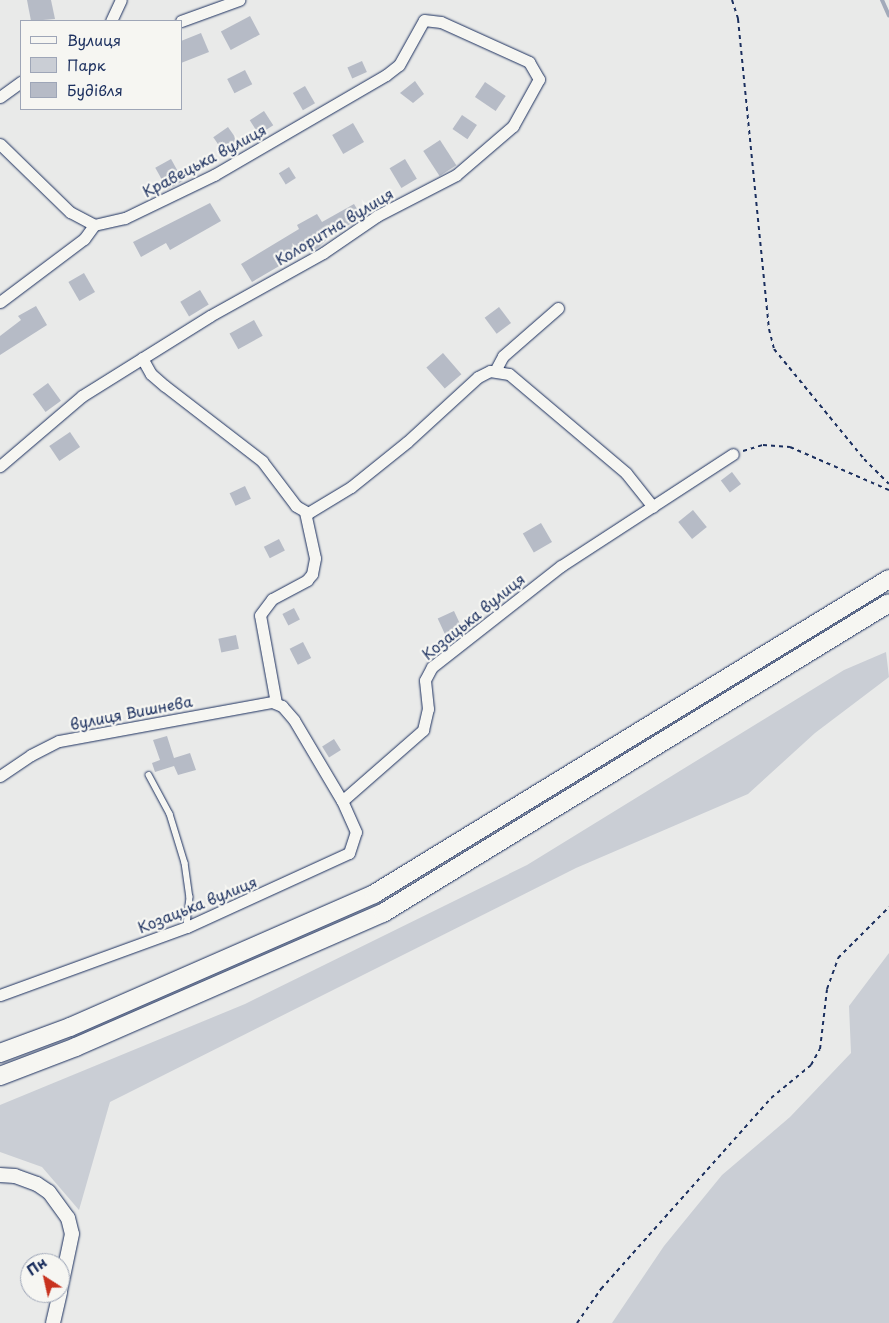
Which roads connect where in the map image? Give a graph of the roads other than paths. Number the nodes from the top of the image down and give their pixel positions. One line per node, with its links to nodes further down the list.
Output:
1 (121, 0): 3 (street)
2 (239, 0): 4 (street)
3 (111, 20)
4 (182, 22)
5 (415, 36): 9 (street, Кравецька вулиця); 12 (street, Колоритна вулиця)
6 (20, 83): 7 (street)
7 (0, 97)
8 (0, 144): 9 (street)
9 (94, 225): 10 (street)
10 (0, 302)
11 (558, 308): 13 (street)
12 (142, 358): 15 (street, Колоритна вулиця); 17 (street)
13 (495, 371): 16 (street); 17 (street)
14 (733, 454): 16 (street, Козацька вулиця)
15 (0, 466)
16 (653, 507): 23 (street, Козацька вулиця)
17 (305, 512): 20 (street)
18 (889, 579): 26 (highway)
19 (889, 603): 27 (highway)
20 (276, 703): 22 (street, вулиця Вишнева); 23 (street, Козацька вулиця)
21 (149, 775): 24 (lane)
22 (0, 776)
23 (342, 801): 24 (street, Козацька вулиця)
24 (187, 927): 25 (street, Козацька вулиця)
25 (0, 995)
26 (0, 1053)
27 (0, 1076)
28 (0, 1175): 29 (street)
29 (68, 1253)
30 (58, 1303): 31 (street)
31 (53, 1323)

